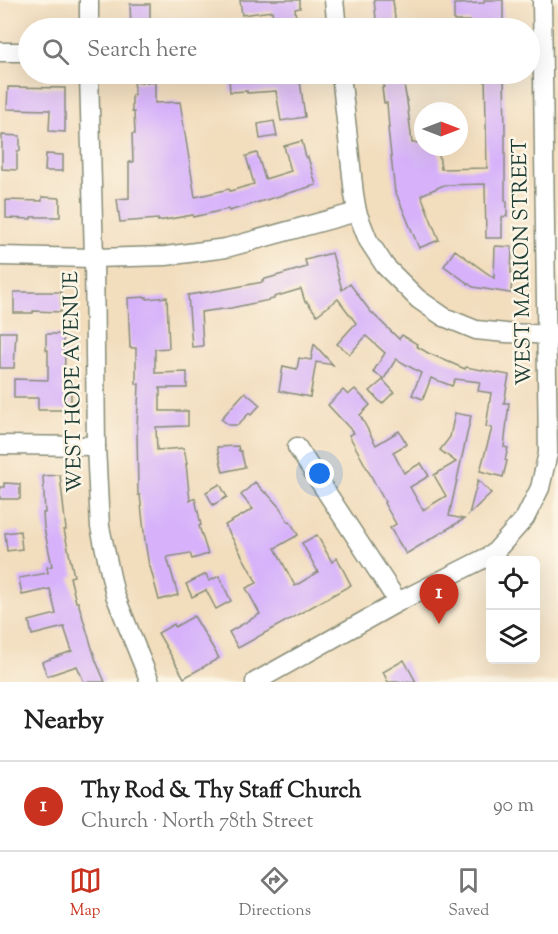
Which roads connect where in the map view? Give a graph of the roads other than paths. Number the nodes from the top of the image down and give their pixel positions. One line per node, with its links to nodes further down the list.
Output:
1 (89, 0): 4 (street)
2 (334, 0): 5 (street)
3 (542, 0): 10 (street, WEST MARION STREET)
4 (89, 18)
5 (336, 18)
6 (0, 52): 7 (street)
7 (18, 52)
8 (89, 84): 13 (street, WEST HOPE AVENUE)
9 (342, 84): 11 (street)
10 (550, 93): 14 (street, WEST MARION STREET)
11 (357, 212): 13 (street); 14 (street)
12 (0, 256): 13 (street)
13 (94, 258): 16 (street, WEST HOPE AVENUE)
14 (553, 335): 18 (street, WEST MARION STREET)
15 (0, 445): 16 (street)
16 (96, 446): 19 (street, WEST HOPE AVENUE)
17 (297, 447): 18 (street)
18 (398, 602): 20 (street, WEST MARION STREET)
19 (150, 682)
20 (255, 682)

